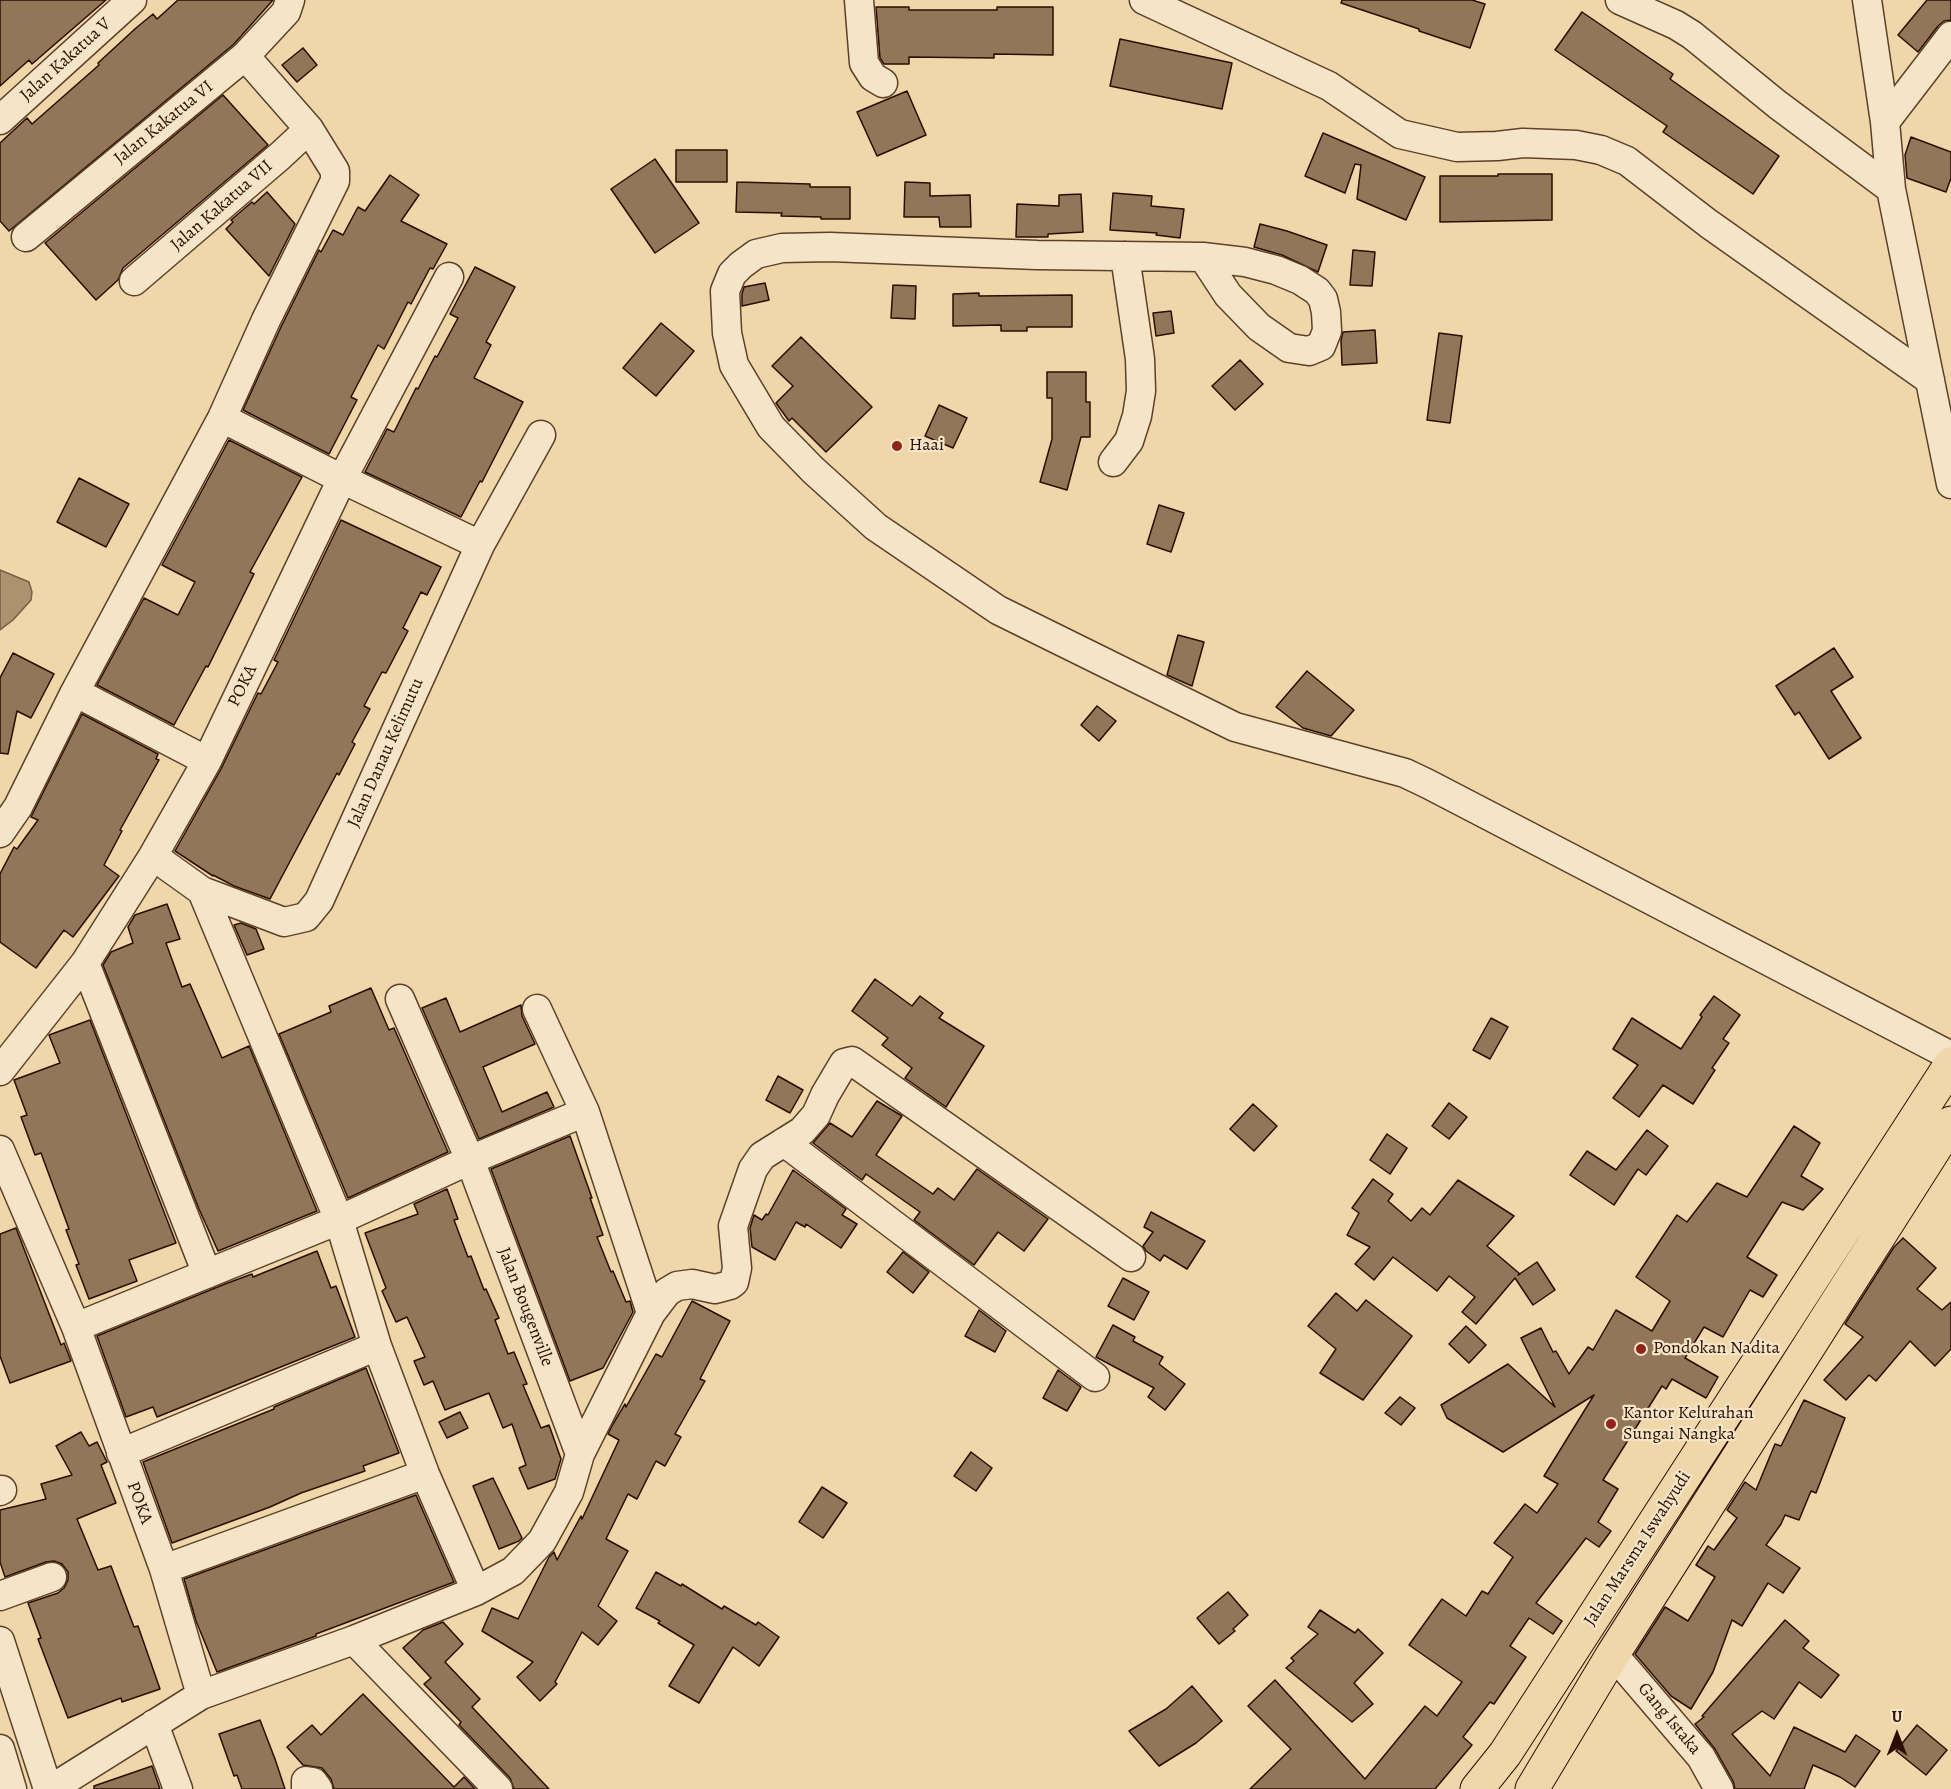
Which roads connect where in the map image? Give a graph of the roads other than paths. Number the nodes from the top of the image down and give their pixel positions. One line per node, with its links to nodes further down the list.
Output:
1 (132, 0): 10 (street, Jalan Kakatua V)
2 (290, 0): 8 (street, Jalan Kakatua VI)
3 (859, 0): 9 (street)
4 (1144, 0): 19 (street)
5 (1620, 0): 13 (street)
6 (1867, 0): 11 (street)
7 (1951, 36): 11 (street)
8 (245, 56): 12 (street); 14 (street, Jalan Kakatua VI)
9 (883, 83)
10 (0, 120)
11 (1885, 122): 13 (street)
12 (309, 129): 18 (street, Jalan Kakatua VII); 20 (street)
13 (1891, 189): 19 (street)
14 (26, 237)
15 (1125, 256): 16 (street); 22 (street); 34 (street)
16 (1203, 257)
17 (449, 277): 23 (street, POKA)
18 (134, 281)
19 (1930, 380): 24 (street)
20 (222, 418): 23 (street); 26 (street)
21 (541, 435): 25 (street, Jalan Danau Kelimutu)
22 (1113, 462)
23 (342, 479): 25 (street); 27 (street, POKA)
24 (1951, 484)
25 (480, 545): 30 (street, Jalan Danau Kelimutu)
26 (75, 692): 27 (street); 28 (street)
27 (207, 761): 29 (street, POKA)
28 (0, 833)
29 (153, 856): 30 (street, Jalan Danau Kelimutu); 31 (street, POKA)
30 (202, 891): 42 (street)
31 (85, 963): 36 (street, POKA); 44 (street)
32 (400, 999): 41 (street, Jalan Bougenville)
33 (537, 1009): 37 (street)
34 (1951, 1056)
35 (1951, 1064): 68 (highway, Jalan Marsma Iswahyudi)
36 (0, 1071)
37 (585, 1112): 41 (street); 45 (street)
38 (1951, 1123): 58 (highway, Jalan Marsma Iswahyudi)
39 (784, 1142): 43 (street); 45 (street); 48 (street)
40 (0, 1150): 46 (street, POKA)
41 (470, 1160): 42 (street); 50 (street, Jalan Bougenville)
42 (339, 1220): 44 (street); 47 (street)
43 (1131, 1257)
44 (207, 1274): 46 (street)
45 (651, 1313): 50 (street)
46 (76, 1327): 49 (street, POKA)
47 (376, 1346): 49 (street); 51 (street)
48 (1095, 1377)
49 (121, 1453): 52 (street, POKA)
50 (580, 1454): 54 (street)
51 (425, 1474): 52 (street); 54 (street)
52 (164, 1569): 59 (street, POKA)
53 (52, 1577): 55 (street)
54 (476, 1591): 56 (street)
55 (0, 1596)
56 (354, 1640): 59 (street); 67 (street)
57 (0, 1641): 63 (street)
58 (1613, 1654): 69 (highway, Jalan Marsma Iswahyudi); 70 (street, Gang Istaka)
59 (201, 1695): 60 (street)
60 (154, 1724): 63 (street); 64 (street)
61 (0, 1749): 62 (street)
62 (12, 1789)
63 (50, 1789)
64 (178, 1789)
65 (306, 1789): 66 (street)
66 (318, 1789)
67 (498, 1789)
68 (1477, 1789)
69 (1532, 1789)
70 (1719, 1789)

